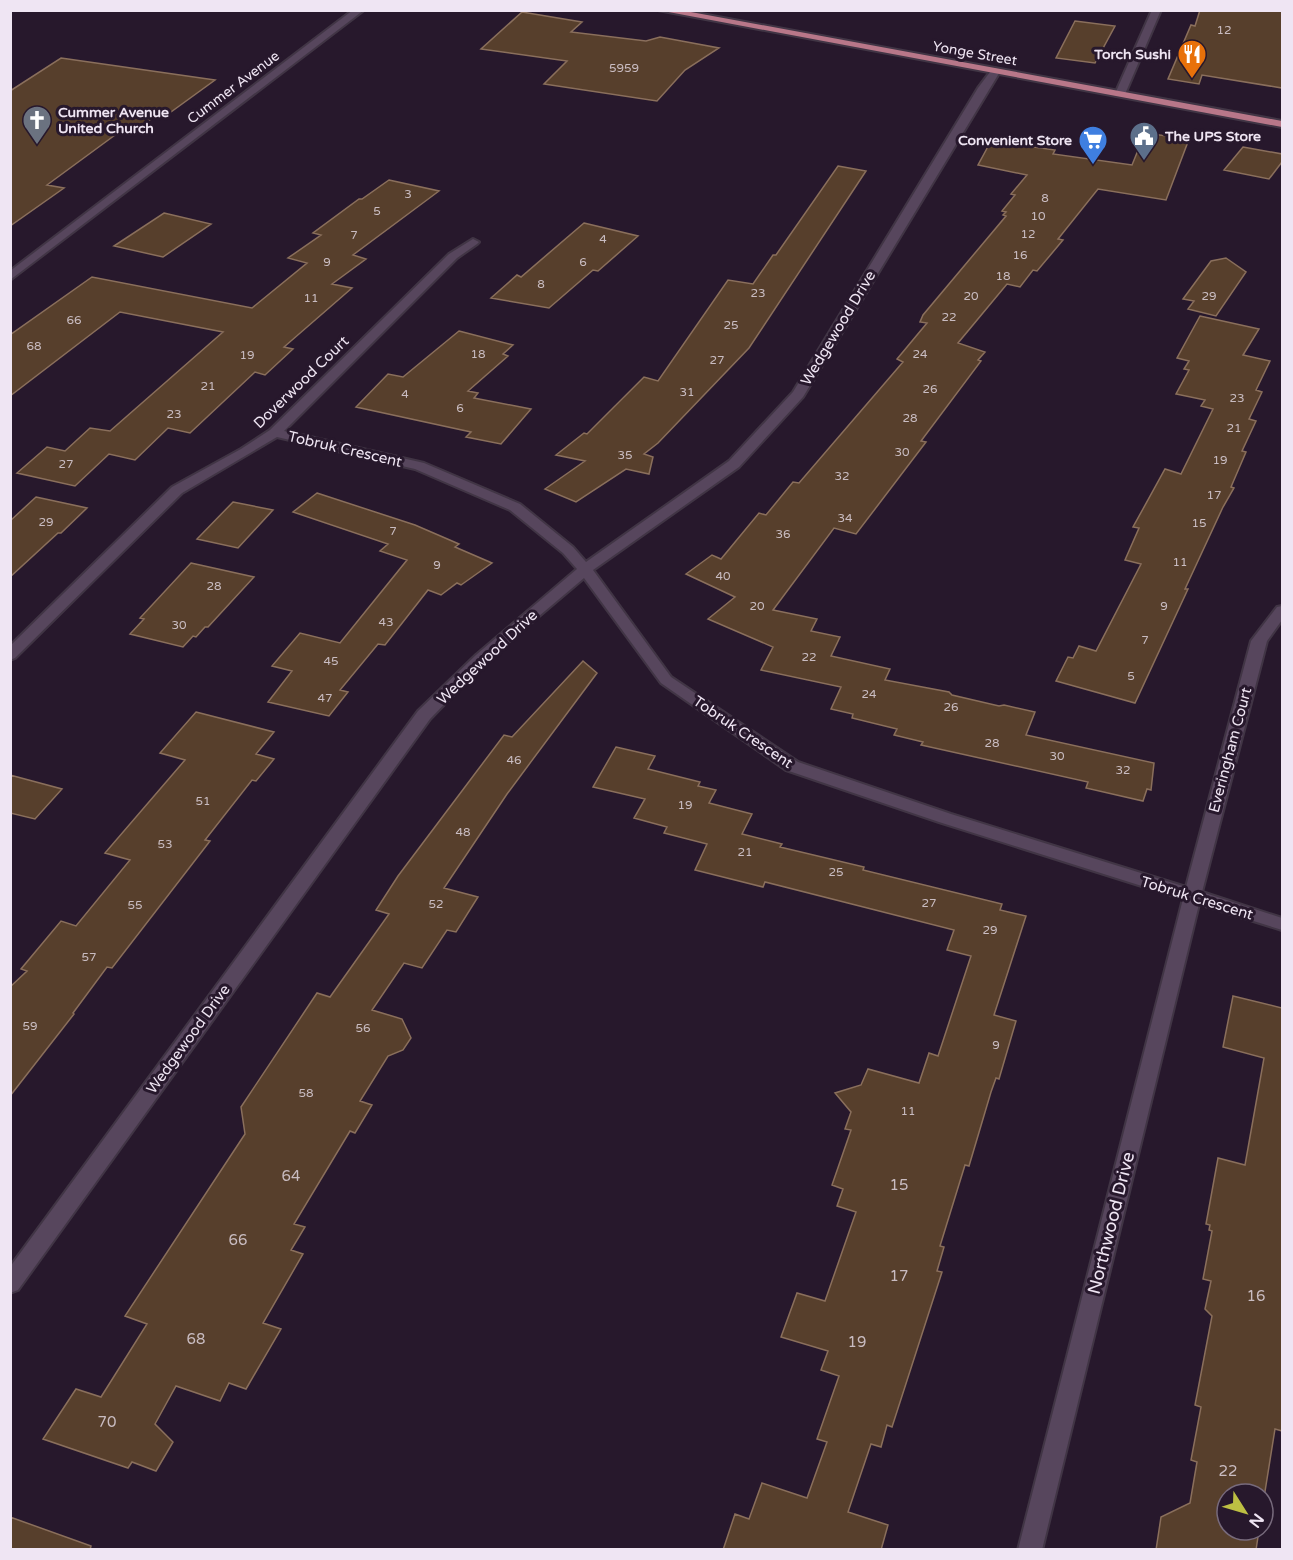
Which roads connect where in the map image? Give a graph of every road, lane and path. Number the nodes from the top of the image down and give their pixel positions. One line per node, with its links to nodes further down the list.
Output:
1 (360, 10): 8 (street, Cummer Avenue)
2 (662, 10): 4 (main road, Yonge Street)
3 (1157, 10): 5 (street)
4 (996, 70): 5 (main road, Yonge Street); 10 (street, Wedgewood Drive)
5 (1120, 94): 6 (main road, Yonge Street)
6 (1282, 124)
7 (473, 242): 9 (street, Doverwood Court)
8 (10, 278)
9 (275, 433): 10 (street, Tobruk Crescent); 12 (street, Doverwood Court)
10 (585, 569): 13 (street, Tobruk Crescent); 15 (street, Wedgewood Drive)
11 (1282, 610): 13 (street, Everingham Court)
12 (10, 655)
13 (1192, 897): 14 (street, Tobruk Crescent); 16 (street, Northwood Drive)
14 (1282, 924)
15 (10, 1284)
16 (1030, 1550)

